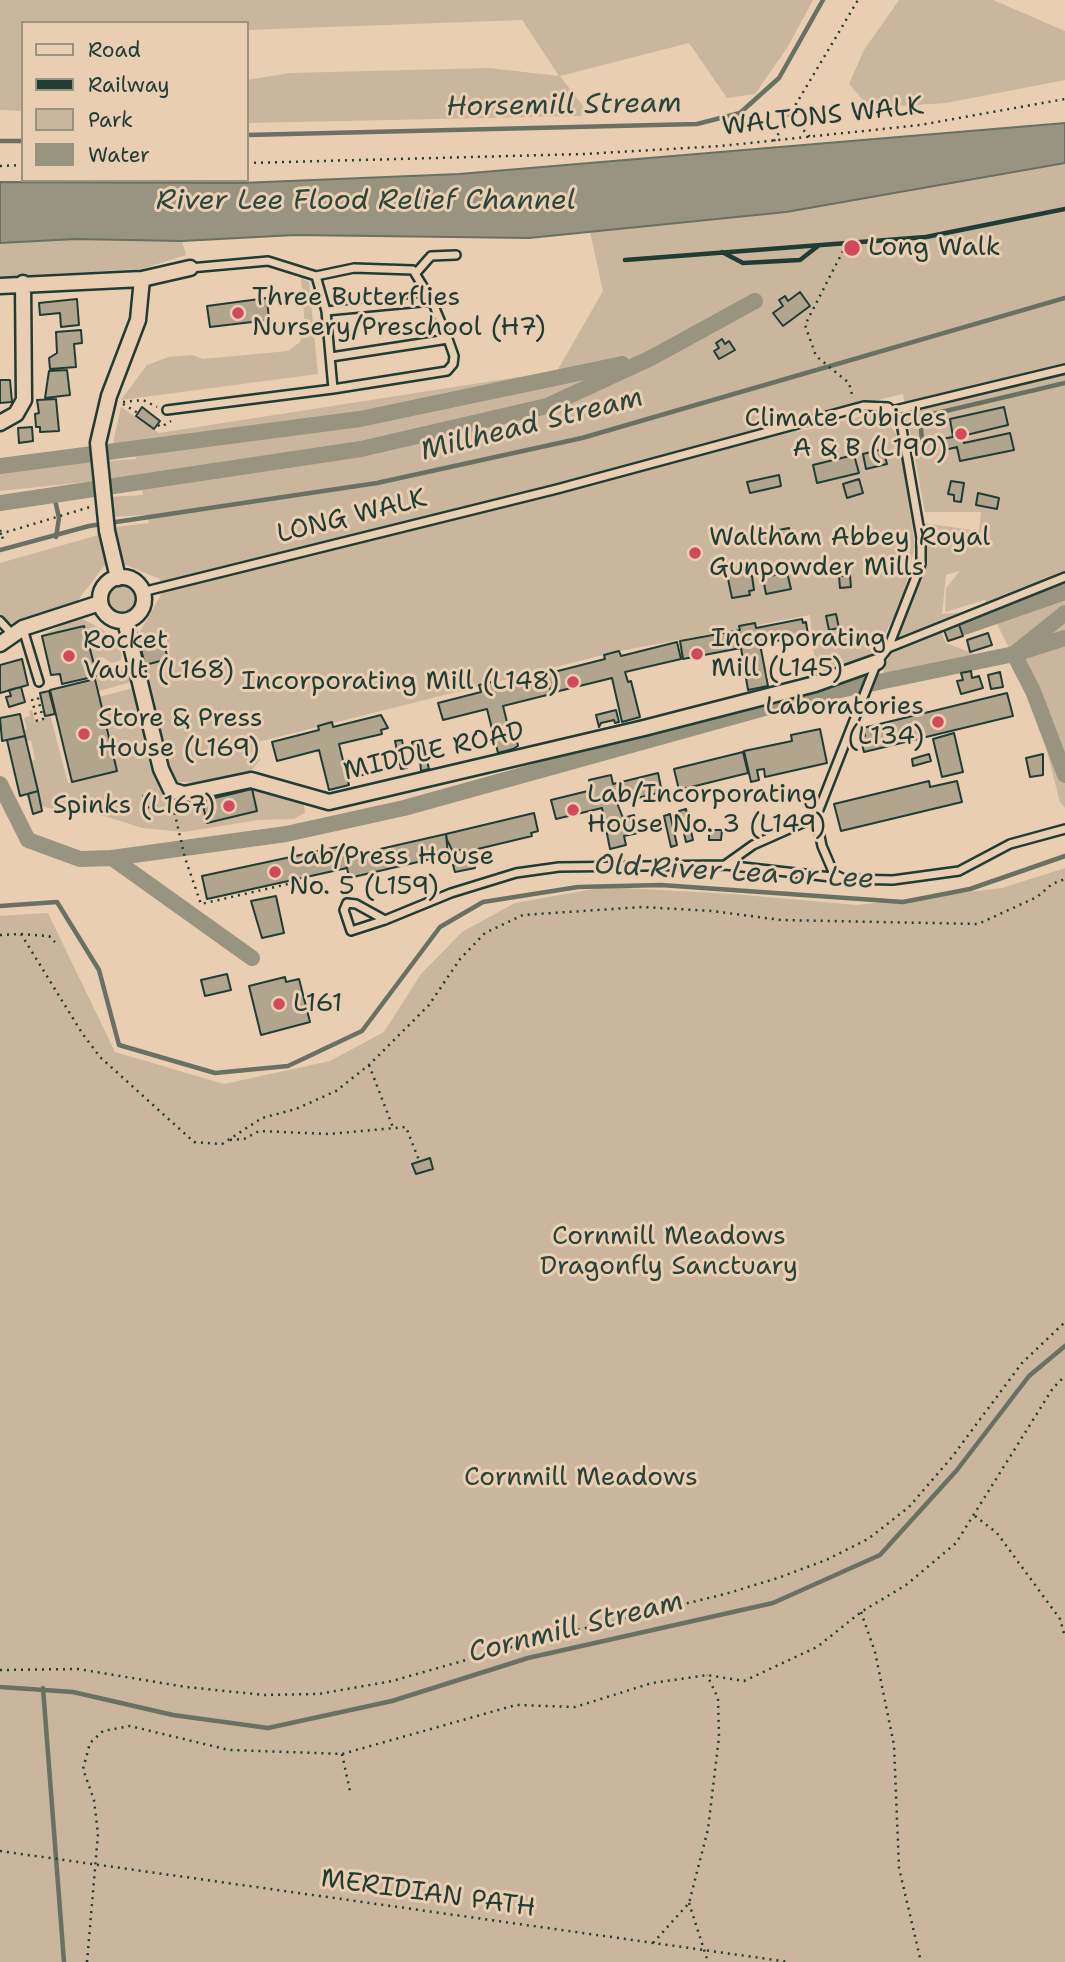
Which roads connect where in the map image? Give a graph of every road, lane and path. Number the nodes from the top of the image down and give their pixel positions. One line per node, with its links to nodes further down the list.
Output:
1 (859, 0): 3 (path)
2 (1065, 99): 4 (path, WALTONS WALK)
3 (789, 115): 4 (path); 5 (path)
4 (810, 137): 5 (path, WALTONS WALK)
5 (774, 141): 6 (path, WALTONS WALK)
6 (248, 163)
7 (21, 165): 8 (path)
8 (0, 166)
9 (843, 251): 23 (path)
10 (456, 255): 12 (lane)
11 (190, 268): 13 (lane); 14 (street)
12 (416, 273): 13 (lane); 17 (lane)
13 (316, 276): 18 (lane)
14 (142, 279): 15 (street); 30 (street)
15 (23, 283): 16 (street); 28 (street)
16 (0, 286)
17 (432, 301): 18 (lane); 19 (lane)
18 (326, 311): 20 (lane)
19 (448, 339): 20 (lane); 22 (lane)
20 (331, 357): 22 (lane)
21 (1065, 369): 25 (lane)
22 (334, 389): 24 (lane)
23 (856, 408): 25 (lane, LONG WALK); 35 (lane, LONG WALK)
24 (165, 410): 26 (path)
25 (895, 410): 41 (lane)
26 (138, 413)
27 (171, 421): 29 (path)
28 (0, 423)
29 (158, 425)
30 (103, 503): 31 (path); 34 (street)
31 (0, 532): 32 (path)
32 (3, 539)
33 (1065, 577): 41 (lane)
34 (118, 578): 35 (street); 36 (street)
35 (142, 592): 38 (street)
36 (100, 603): 38 (street); 39 (street)
37 (0, 621): 39 (lane)
38 (125, 621): 46 (street)
39 (18, 631): 40 (street); 43 (lane)
40 (0, 644)
41 (888, 648): 42 (lane)
42 (875, 668): 46 (street, MIDDLE ROAD); 47 (lane)
43 (39, 682)
44 (37, 694): 45 (path)
45 (32, 699)
46 (171, 790): 50 (path)
47 (816, 817): 49 (lane); 51 (lane)
48 (1065, 829): 51 (lane)
49 (725, 865): 51 (lane); 53 (lane)
50 (310, 879)
51 (844, 879)
52 (1065, 879): 57 (path)
53 (385, 920): 53 (lane)
54 (21, 934): 55 (path); 56 (path); 59 (path)
55 (0, 935)
56 (55, 942)
57 (369, 1065): 58 (path); 59 (path)
58 (394, 1130): 59 (path); 60 (path)
59 (229, 1140)
60 (420, 1163)
61 (1065, 1322): 66 (path)
62 (1065, 1376): 63 (path)
63 (975, 1517): 64 (path); 65 (path)
64 (861, 1612): 67 (path); 78 (path)
65 (1065, 1637)
66 (0, 1670)
67 (708, 1675): 68 (path); 72 (path)
68 (342, 1754): 69 (path); 71 (path)
69 (350, 1791)
70 (0, 1851): 71 (path, MERIDIAN PATH)
71 (93, 1865): 73 (path, MERIDIAN PATH); 75 (path)
72 (689, 1903): 73 (path); 74 (path)
73 (652, 1943): 74 (path, MERIDIAN PATH)
74 (702, 1950): 76 (path); 77 (path, MERIDIAN PATH)
75 (87, 1962)
76 (708, 1962)
77 (789, 1962)
78 (921, 1962)

